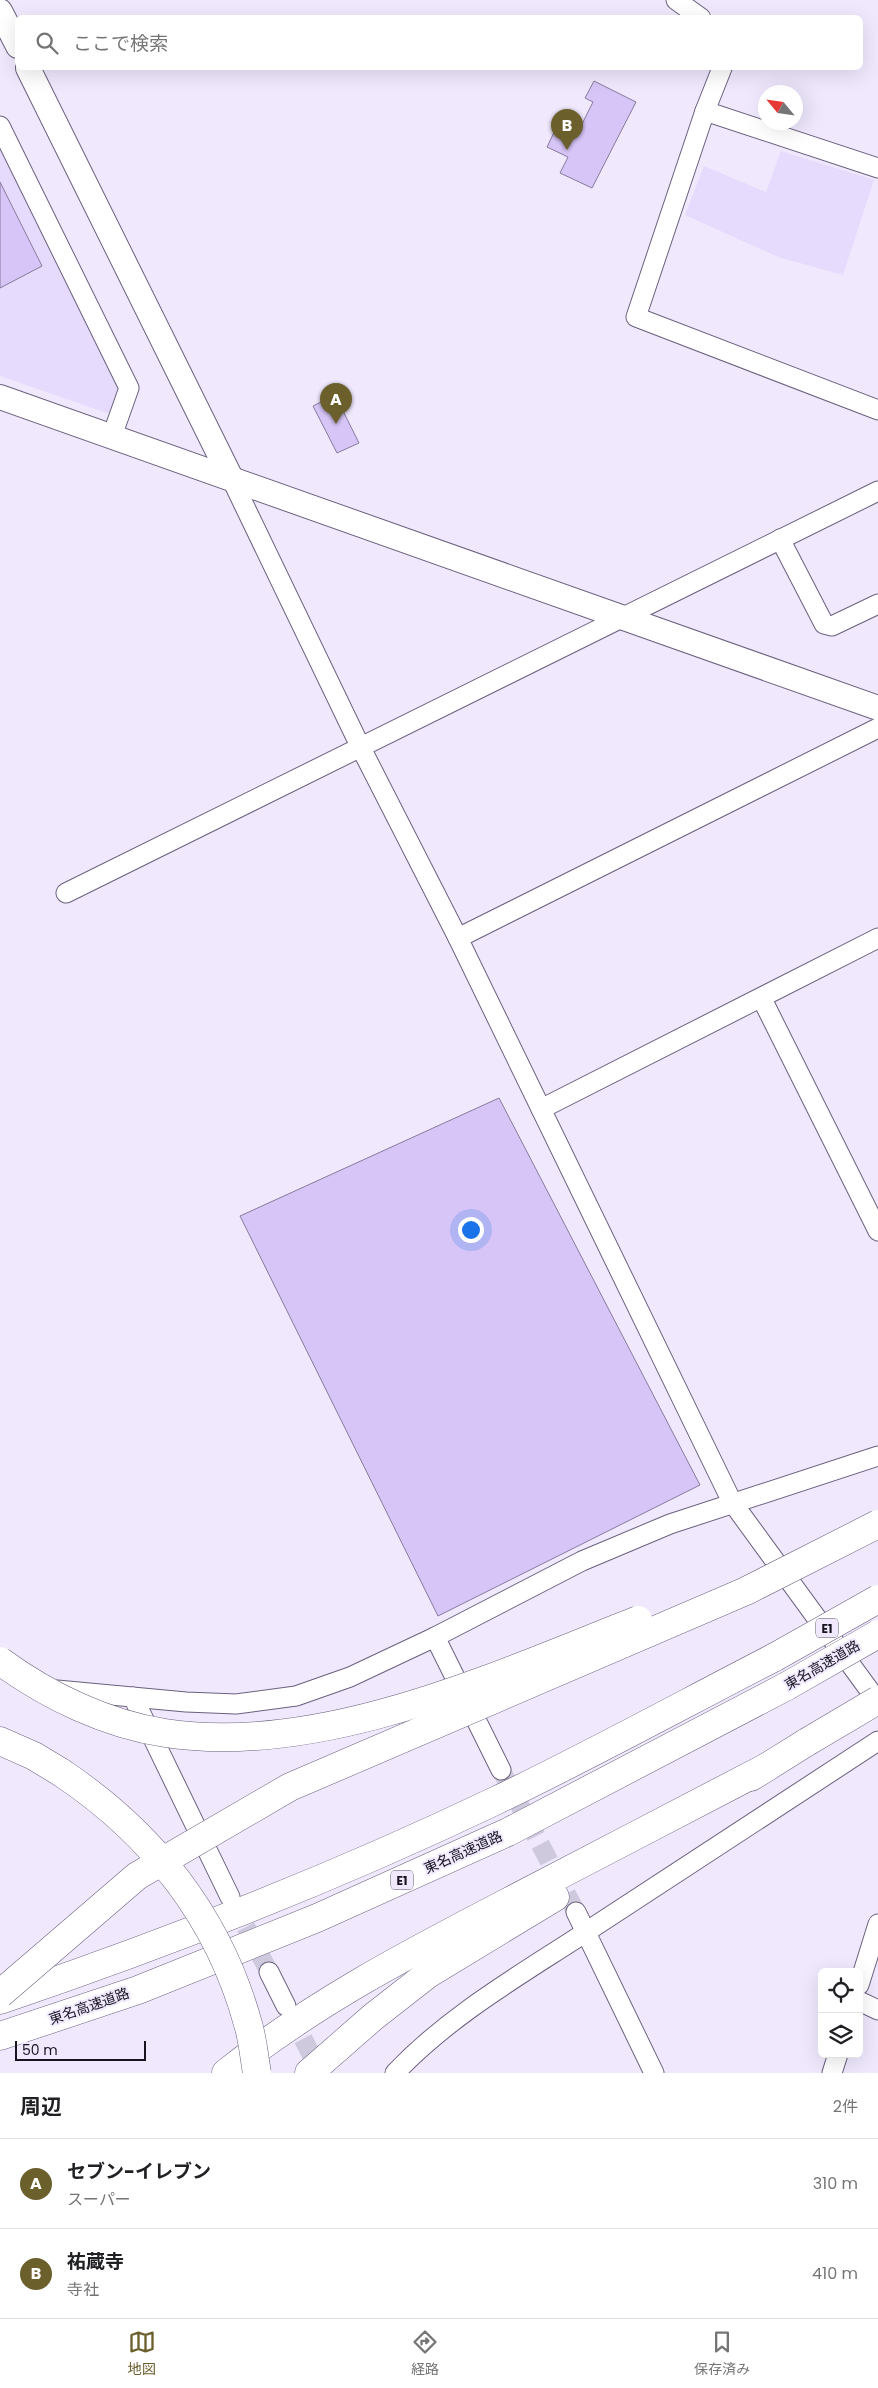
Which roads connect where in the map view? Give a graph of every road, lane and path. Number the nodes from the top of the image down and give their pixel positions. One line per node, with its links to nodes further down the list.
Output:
1 (676, 0): 3 (street)
2 (0, 11): 4 (street)
3 (697, 15)
4 (15, 40)
5 (29, 70): 13 (street)
6 (721, 70): 7 (street)
7 (704, 111): 9 (street); 11 (street)
8 (0, 126): 12 (street)
9 (878, 168)
10 (0, 397): 12 (street)
11 (878, 410)
12 (112, 436): 13 (street)
13 (231, 478): 17 (street); 20 (street)
14 (878, 491): 15 (street)
15 (780, 539): 16 (street); 17 (street)
16 (878, 604)
17 (623, 619): 18 (street); 20 (street)
18 (878, 708)
19 (878, 728): 22 (street)
20 (360, 746): 21 (street); 22 (street)
21 (66, 893)
22 (458, 938): 25 (street)
23 (878, 938): 24 (street)
24 (762, 999): 25 (street); 26 (street)
25 (541, 1109): 28 (street)
26 (878, 1231)
27 (878, 1456): 28 (street)
28 (732, 1502): 32 (street); 36 (street)
29 (875, 1526): 33 (highway, bridge); 47 (highway, bridge)
30 (878, 1599): 48 (highway, E1, bridge)
31 (878, 1634): 52 (highway, 東名高速道路 / E1, bridge)
32 (435, 1637): 35 (street); 40 (street)
33 (0, 1661)
34 (0, 1670): 35 (street)
35 (133, 1697): 41 (street)
36 (878, 1701): 39 (highway, bridge)
37 (0, 1741): 55 (highway, bridge)
38 (878, 1741): 44 (street)
39 (767, 1767): 54 (highway); 56 (highway)
40 (501, 1770)
41 (230, 1897)
42 (576, 1912): 44 (street)
43 (878, 1924): 46 (street)
44 (585, 1933): 57 (street); 58 (street)
45 (269, 1972): 50 (street)
46 (863, 1972)
47 (0, 1994)
48 (0, 2000)
49 (863, 2003): 51 (street)
50 (286, 2006)
51 (878, 2010)
52 (0, 2036)
53 (837, 2058): 59 (street)
54 (226, 2073)
55 (257, 2073)
56 (309, 2073)
57 (395, 2073)
58 (654, 2073)
59 (832, 2073)

